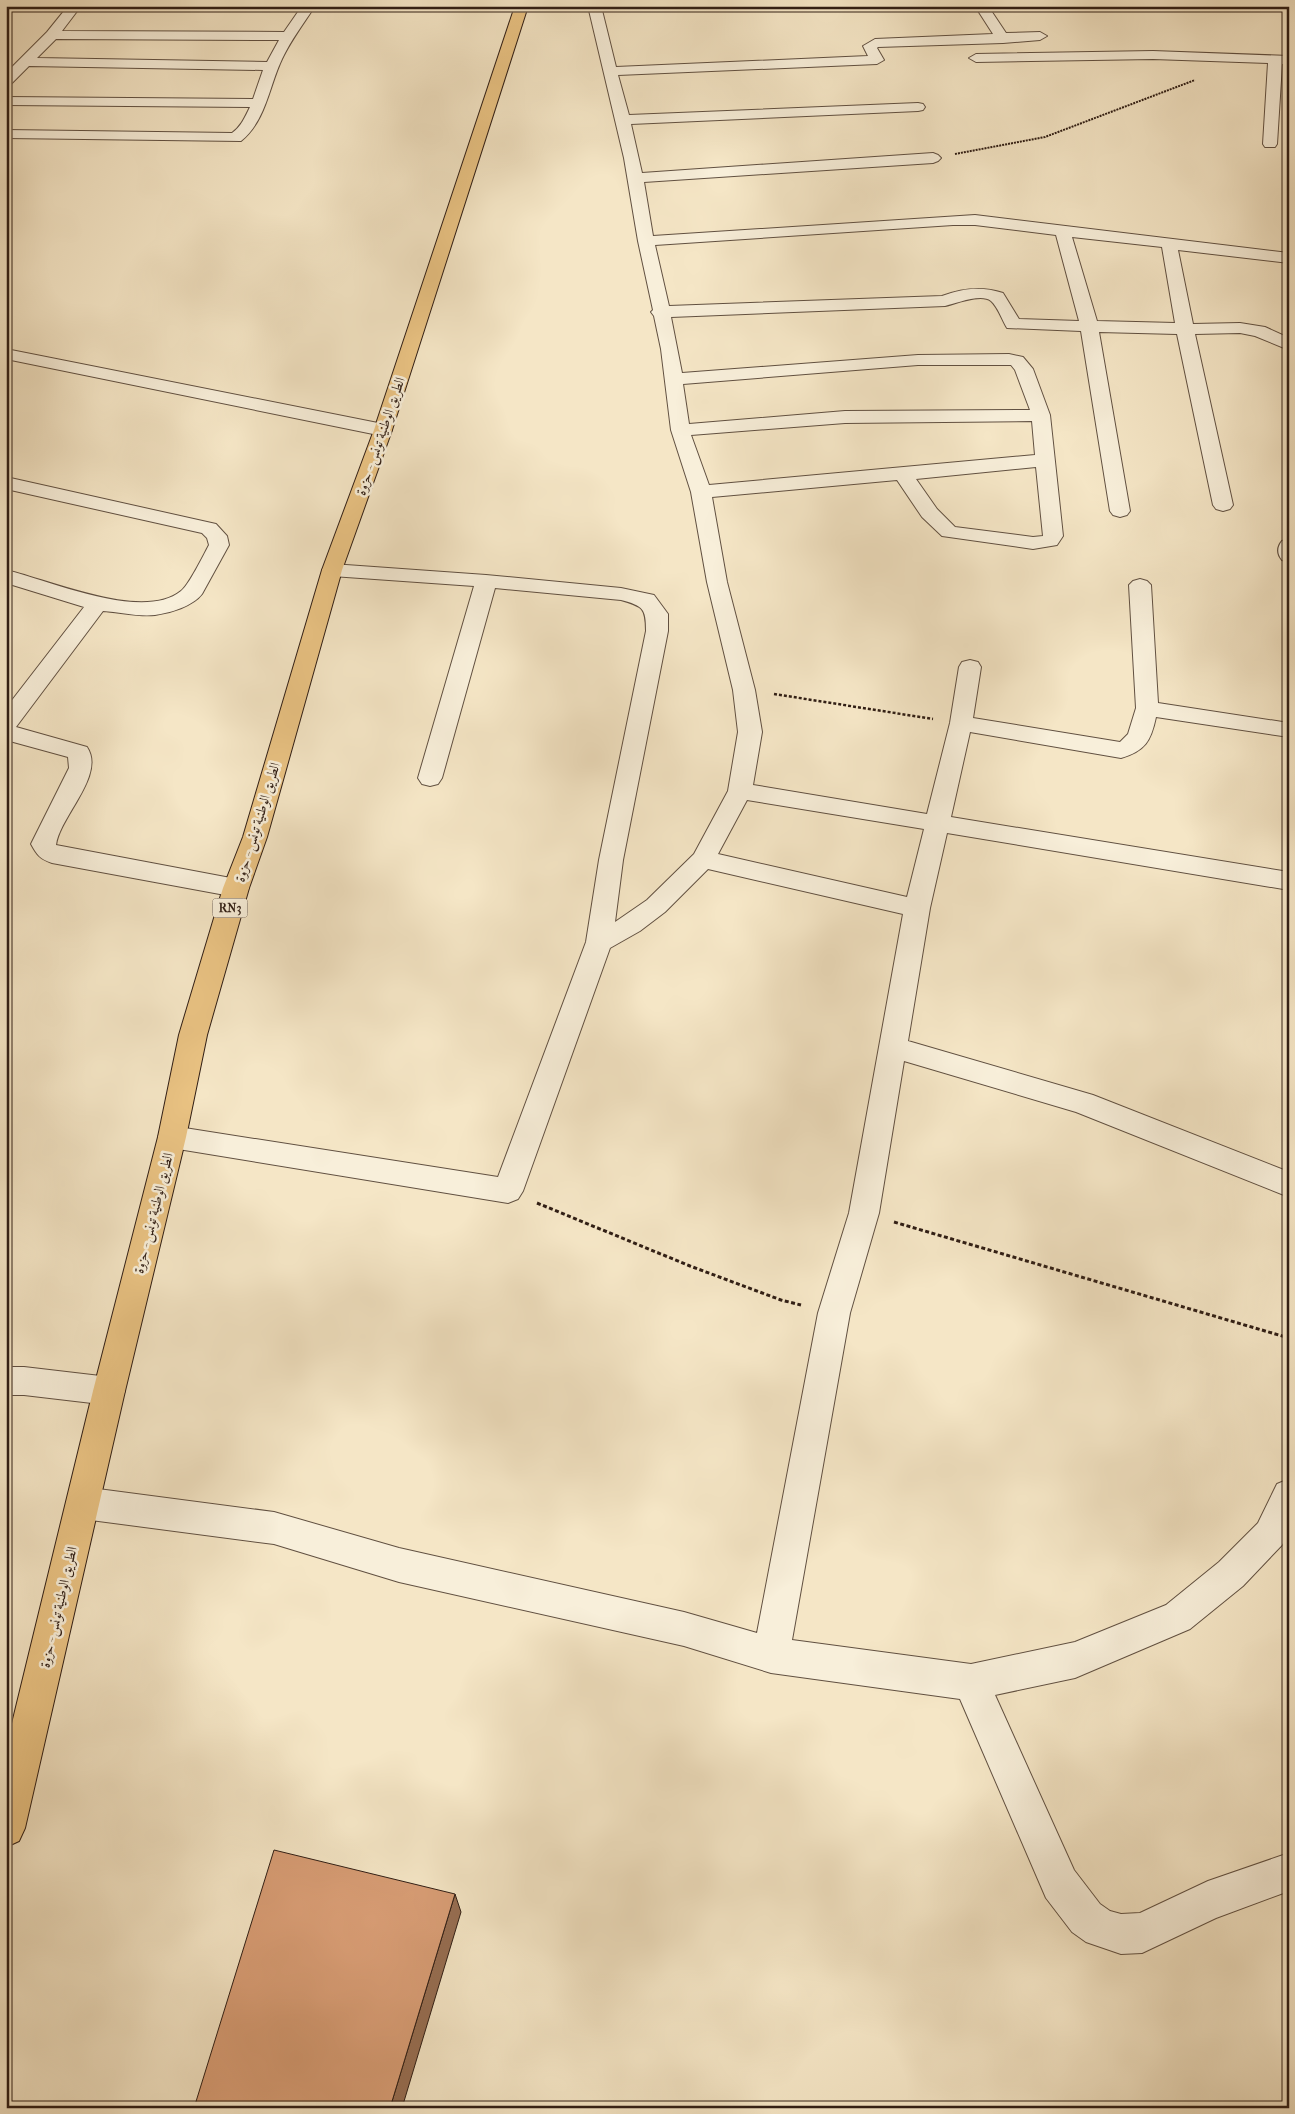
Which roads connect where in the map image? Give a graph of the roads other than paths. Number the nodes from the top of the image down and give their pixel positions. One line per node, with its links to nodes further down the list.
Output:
1 (75, 6): 8 (street)
2 (309, 6): 9 (street)
3 (453, 6): 4 (street)
4 (486, 6)
5 (522, 6): 38 (main road, الطريق الوطنية تونس - حزوة / RN3)
6 (594, 6): 15 (street)
7 (981, 6): 11 (street)
8 (52, 34): 9 (street); 16 (street)
9 (288, 36): 14 (street)
10 (1040, 36): 11 (street)
11 (1003, 39): 15 (street)
12 (966, 58): 13 (street)
13 (1282, 60): 22 (street)
14 (272, 66): 16 (street); 18 (street)
15 (610, 71): 20 (street)
16 (14, 72)
17 (6, 101): 18 (street)
18 (259, 103): 21 (street)
19 (918, 108): 20 (street)
20 (623, 120): 24 (street)
21 (6, 134)
22 (1270, 144)
23 (933, 158): 24 (street)
24 (636, 178): 26 (street)
25 (1063, 232): 26 (street); 27 (street); 31 (street)
26 (646, 241): 29 (street)
27 (1169, 243): 28 (street); 32 (street)
28 (1289, 258)
29 (660, 312): 30 (street); 36 (street)
30 (1013, 324): 31 (street); 35 (street)
31 (1089, 325): 32 (street); 45 (street)
32 (1185, 329): 33 (street); 44 (street)
33 (1289, 345)
34 (6, 354): 38 (street)
35 (1022, 364): 36 (street); 37 (street)
36 (673, 379): 39 (street)
37 (1041, 415): 39 (street); 40 (street)
38 (383, 430): 48 (main road, الطريق الوطنية تونس - حزوة / RN3)
39 (680, 430): 43 (street)
40 (1046, 460): 41 (street); 41 (street)
41 (903, 474): 43 (street)
42 (6, 483): 52 (street)
43 (701, 492): 60 (street)
44 (1223, 505)
45 (1120, 511)
46 (1289, 545): 47 (street)
47 (1289, 556)
48 (332, 570): 50 (street); 64 (main road, الطريق الوطنية تونس - حزوة / RN3)
49 (6, 576): 52 (street)
50 (486, 581): 59 (street); 66 (street)
51 (1140, 585): 54 (street)
52 (97, 604): 56 (street)
53 (970, 667): 55 (street)
54 (1147, 708): 55 (street); 57 (street)
55 (961, 723): 61 (street)
56 (6, 724)
57 (1289, 730)
58 (6, 732): 64 (street)
59 (430, 778)
60 (740, 791): 61 (street); 62 (street)
61 (936, 823): 63 (street); 65 (street)
62 (703, 858): 65 (street); 66 (street)
63 (1289, 881)
64 (236, 888): 68 (main road, الطريق الوطنية تونس - حزوة / RN3)
65 (917, 908): 67 (street)
66 (599, 942): 68 (street)
67 (893, 1047): 69 (street); 74 (street)
68 (172, 1137): 71 (main road, الطريق الوطنية تونس - حزوة / RN3)
69 (1289, 1184)
70 (6, 1381): 71 (street)
71 (109, 1390): 73 (main road, الطريق الوطنية تونس - حزوة / RN3)
72 (1289, 1495): 75 (street)
73 (83, 1502): 74 (street); 76 (main road, الطريق الوطنية تونس - حزوة / RN3)
74 (772, 1655): 75 (street)
75 (971, 1682): 77 (street)
76 (6, 1828)
77 (1289, 1872)

